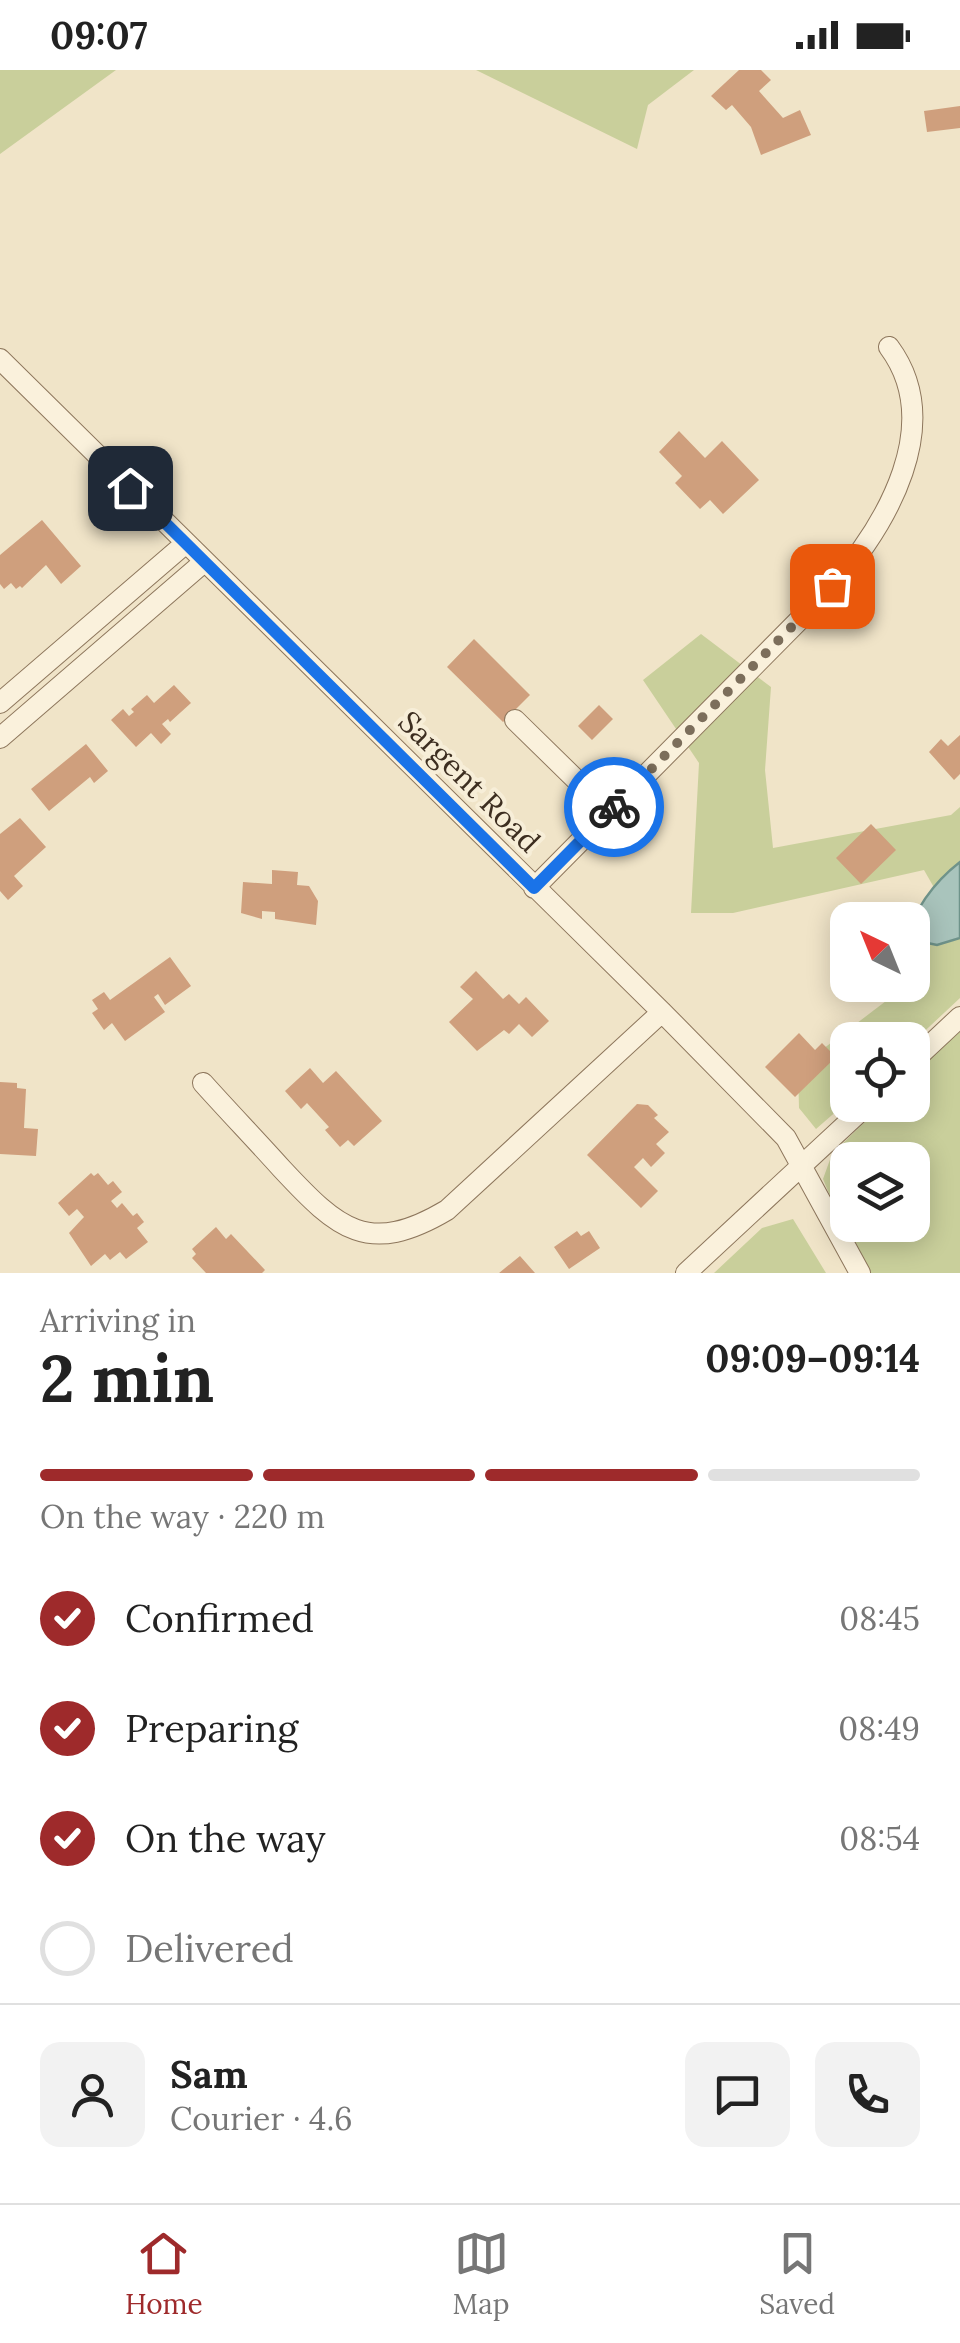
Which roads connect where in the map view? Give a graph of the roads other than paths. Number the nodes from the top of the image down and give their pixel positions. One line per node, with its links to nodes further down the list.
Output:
1 (889, 347): 10 (street)
2 (0, 359): 3 (street, Sargent Road)
3 (186, 544): 4 (street, Sargent Road); 5 (street)
4 (204, 562): 6 (street); 11 (street, Sargent Road)
5 (54, 656): 6 (street); 7 (street)
6 (72, 675): 9 (street)
7 (0, 703)
8 (515, 720): 10 (street)
9 (0, 738)
10 (609, 812): 11 (street)
11 (534, 888): 12 (street, Sargent Road)
12 (662, 1012): 15 (street); 17 (street, Sargent Road)
13 (960, 1016): 14 (street)
14 (930, 1045)
15 (202, 1084)
16 (849, 1122): 17 (street)
17 (801, 1167): 18 (street); 19 (street, Sargent Road)
18 (686, 1273)
19 (860, 1273)

